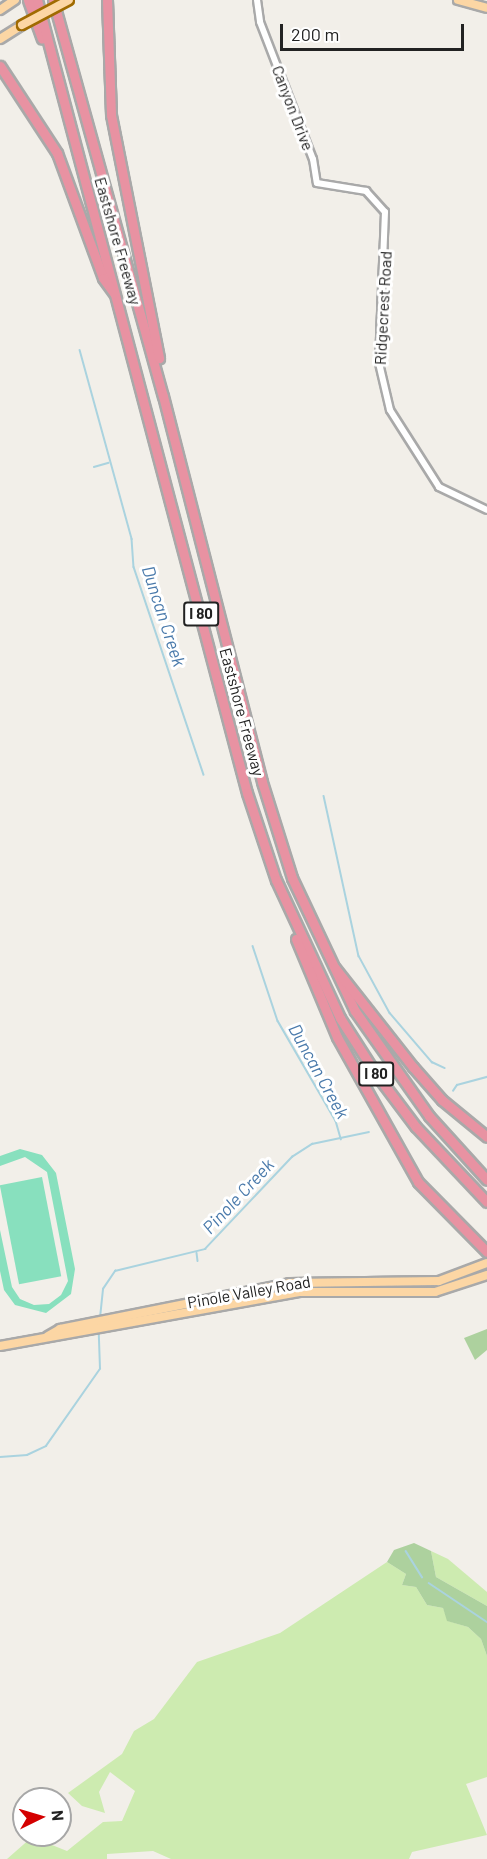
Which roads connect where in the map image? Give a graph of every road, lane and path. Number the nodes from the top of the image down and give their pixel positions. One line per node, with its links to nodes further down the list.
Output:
1 (15, 0): 10 (main road)
2 (28, 0): 13 (highway)
3 (37, 0): 13 (highway, Eastshore Freeway / I 80)
4 (53, 0): 16 (highway, Eastshore Freeway / I 80)
5 (69, 0): 11 (main road, bridge)
6 (107, 0): 16 (highway)
7 (257, 0): 14 (street, Canyon Drive)
8 (458, 0): 9 (main road)
9 (487, 8)
10 (0, 10)
11 (0, 39)
12 (0, 66): 15 (highway)
13 (57, 78): 15 (highway, Eastshore Freeway / I 80)
14 (317, 183): 17 (street, Ridgecrest Road)
15 (119, 299): 18 (highway, Eastshore Freeway / I 80)
16 (163, 396): 19 (highway, Eastshore Freeway / I 80)
17 (487, 510)
18 (294, 925): 22 (highway, Eastshore Freeway / I 80); 23 (highway)
19 (333, 967): 20 (highway); 21 (highway, Eastshore Freeway / I 80)
20 (487, 1137)
21 (487, 1180)
22 (487, 1202)
23 (487, 1252)
24 (487, 1263): 26 (main road, Pinole Valley Road)
25 (487, 1275): 26 (main road, Pinole Valley Road)
26 (112, 1324): 27 (main road, Pinole Valley Road)
27 (0, 1346)

